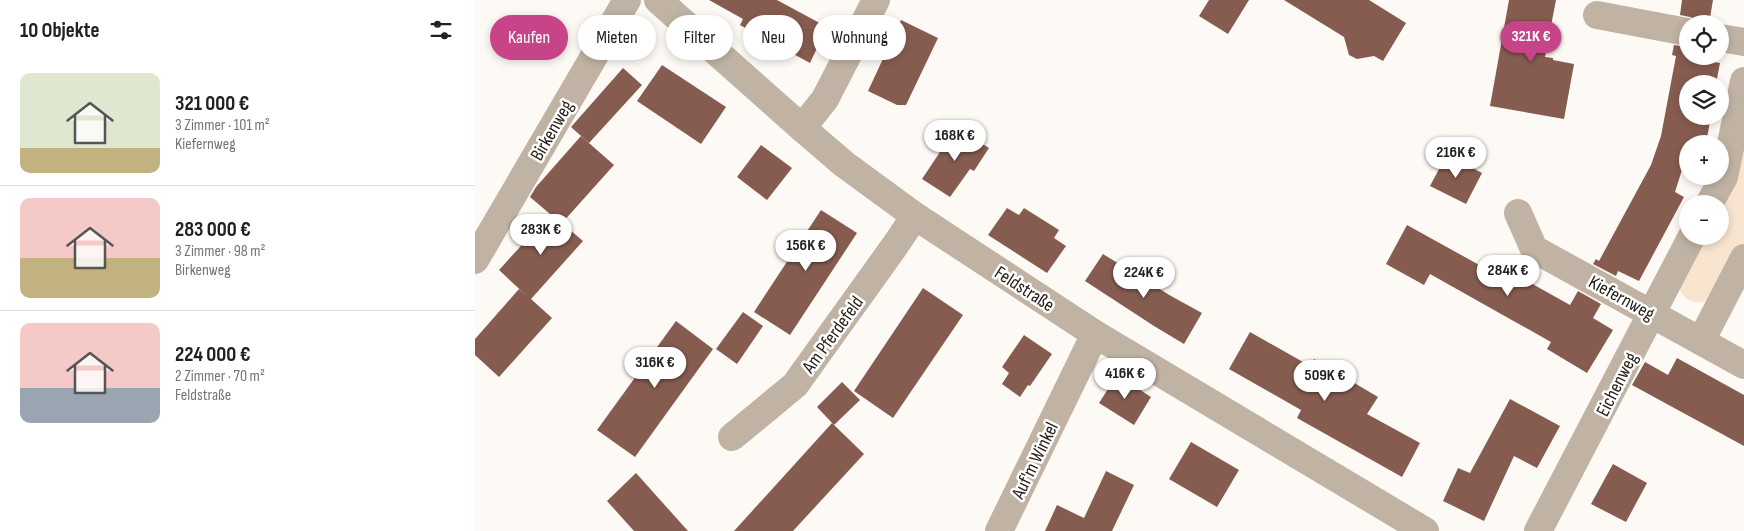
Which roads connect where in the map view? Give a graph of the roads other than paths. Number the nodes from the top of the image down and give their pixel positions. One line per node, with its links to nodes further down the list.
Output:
1 (627, 0): 15 (street, Birkenweg)
2 (658, 0): 9 (street, Feldstraße)
3 (876, 0): 9 (street)
4 (1597, 15): 5 (street)
5 (1679, 30)
6 (1729, 40): 7 (street)
7 (1744, 42)
8 (1744, 81): 10 (street)
9 (802, 128): 12 (street, Feldstraße)
10 (1714, 195)
11 (1518, 213): 16 (street, Kiefernweg)
12 (915, 216): 17 (street, Feldstraße); 20 (street, Am Pferdefeld)
13 (1687, 245): 16 (street, Eichenweg)
14 (1744, 258): 18 (street)
15 (475, 260)
16 (1651, 314): 18 (street, Kiefernweg); 23 (street, Eichenweg)
17 (1095, 334): 21 (street, Feldstraße); 22 (street, Auf'm Winkel)
18 (1701, 341): 19 (street, Kiefernweg)
19 (1744, 365)
20 (732, 437)
21 (1413, 528)
22 (999, 531)
23 (1539, 531)

